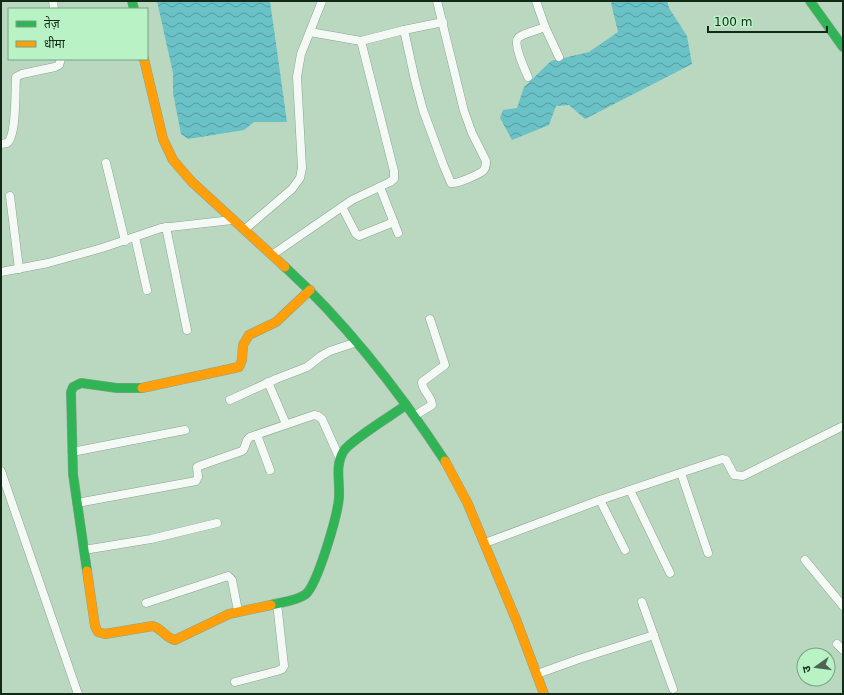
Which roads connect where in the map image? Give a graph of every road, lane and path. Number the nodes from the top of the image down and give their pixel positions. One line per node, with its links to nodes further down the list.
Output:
1 (322, 1): 8 (street)
2 (437, 1): 5 (street)
3 (536, 1): 6 (street)
4 (810, 1): 10 (main road)
5 (443, 22): 7 (street); 7 (street)
6 (545, 27): 11 (street); 14 (street)
7 (404, 30): 9 (street)
8 (310, 32): 9 (street); 23 (street)
9 (361, 41): 17 (street)
10 (843, 47)
11 (558, 57)
12 (61, 60): 15 (street)
13 (144, 60): 20 (main road)
14 (528, 77)
15 (1, 144)
16 (106, 163): 26 (street)
17 (380, 187): 19 (street); 21 (street)
18 (10, 196): 28 (street)
19 (342, 207): 21 (street); 27 (street)
20 (232, 220): 22 (street); 23 (main road)
21 (394, 222): 24 (street)
22 (166, 227): 25 (street); 33 (street)
23 (244, 230): 27 (main road)
24 (398, 233)
25 (135, 237): 26 (street); 30 (street)
26 (125, 241): 28 (street)
27 (272, 255): 31 (main road)
28 (19, 269): 29 (street)
29 (1, 272)
30 (147, 290)
31 (310, 290): 34 (main road); 43 (main road)
32 (430, 319): 38 (street)
33 (187, 330)
34 (357, 342): 35 (street); 37 (main road)
35 (268, 382): 36 (street); 39 (street)
36 (230, 400)
37 (406, 405): 38 (main road); 44 (main road)
38 (414, 416): 52 (main road)
39 (286, 424): 42 (street); 44 (street)
40 (841, 427): 47 (street)
41 (185, 430): 43 (street)
42 (257, 435): 45 (street); 50 (street)
43 (72, 452): 50 (main road)
44 (340, 459): 59 (main road)
45 (270, 470)
46 (1, 471): 69 (street)
47 (681, 472): 48 (street); 55 (street)
48 (630, 490): 49 (street); 57 (street)
49 (600, 500): 52 (street); 54 (street)
50 (77, 503): 53 (main road)
51 (217, 523): 53 (street)
52 (485, 543): 66 (main road)
53 (84, 550): 62 (main road)
54 (625, 550)
55 (708, 553)
56 (805, 560): 61 (street)
57 (670, 573)
58 (642, 602): 63 (street)
59 (278, 603): 62 (main road); 67 (street)
60 (146, 604): 62 (street)
61 (843, 606)
62 (238, 611)
63 (654, 635): 66 (street); 68 (street)
64 (837, 644): 65 (street)
65 (843, 650)
66 (537, 674): 70 (main road)
67 (235, 682)
68 (673, 689)
69 (78, 694)
70 (544, 694)

